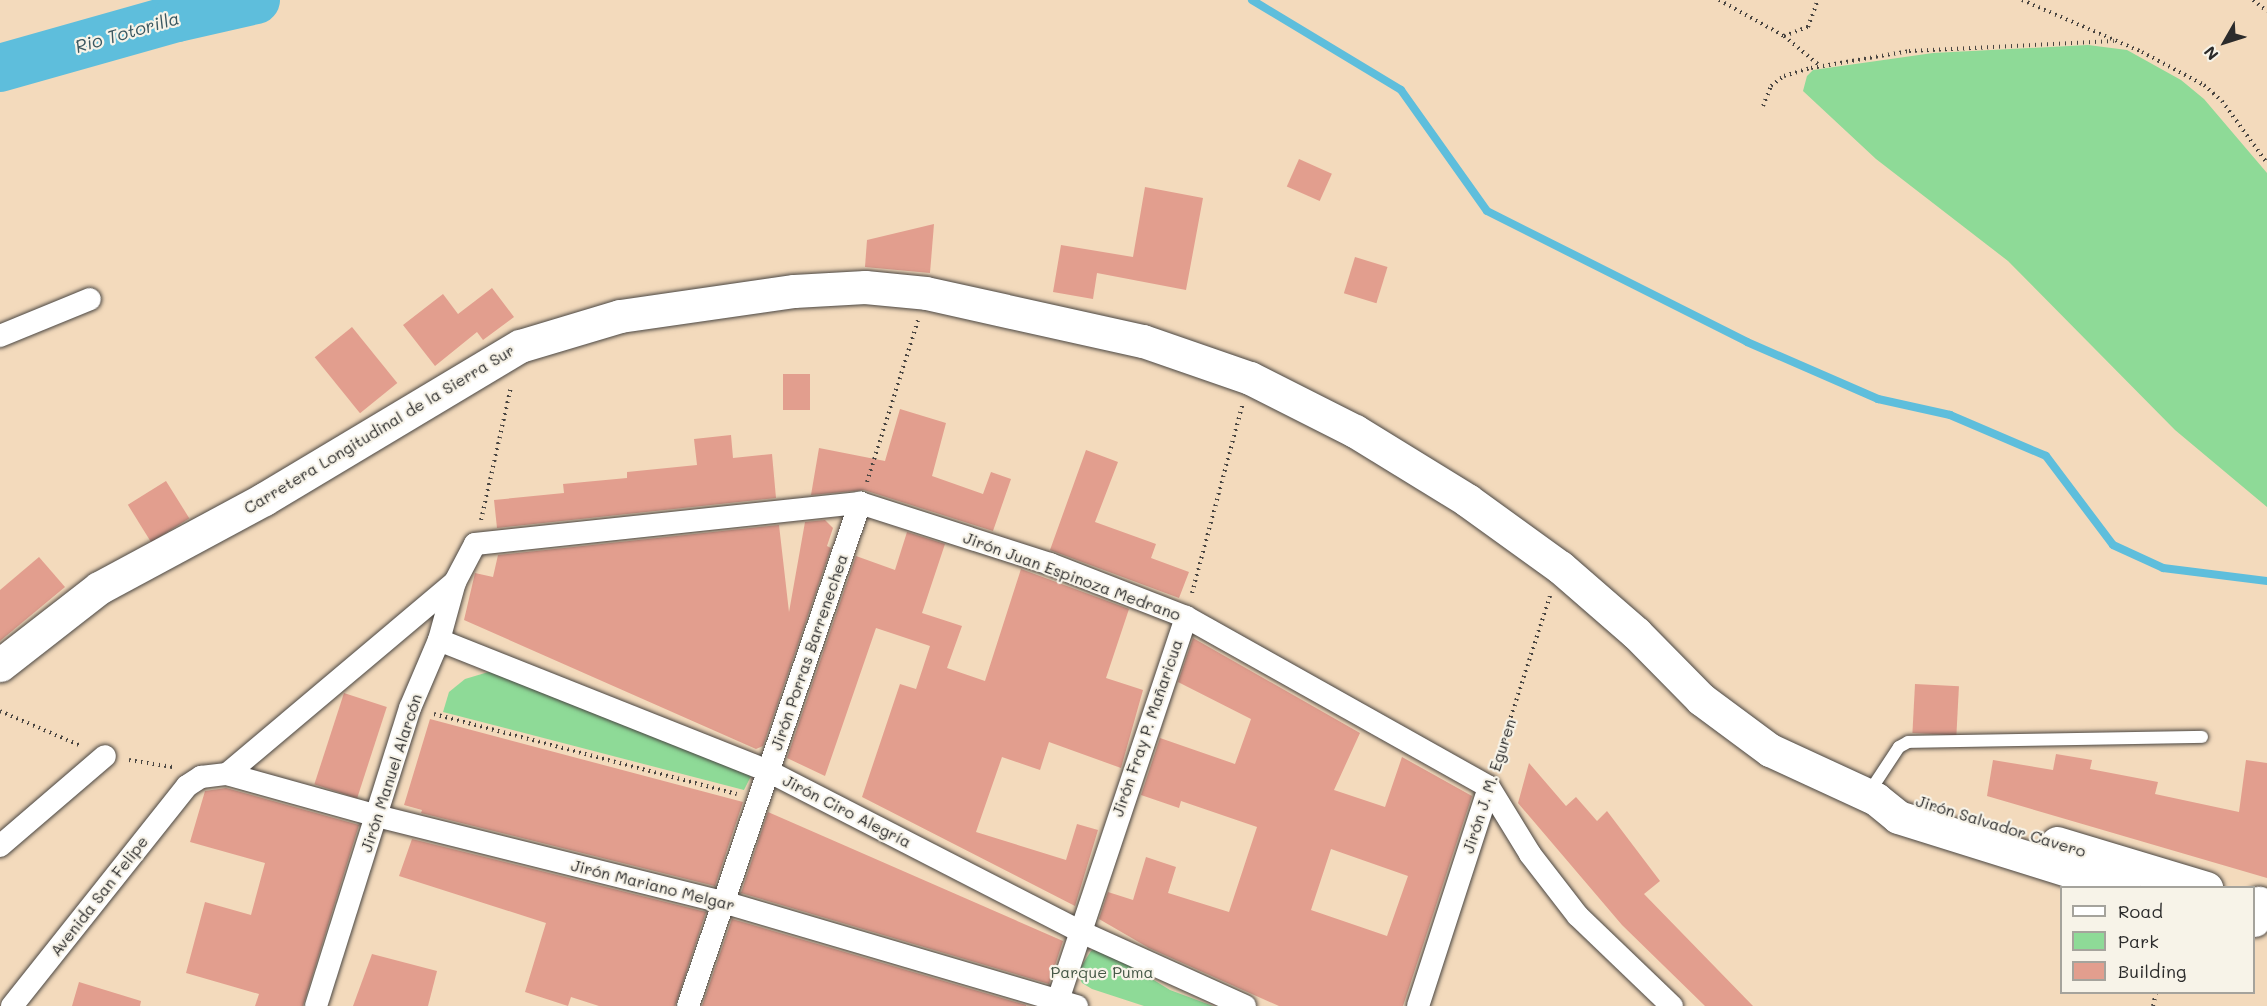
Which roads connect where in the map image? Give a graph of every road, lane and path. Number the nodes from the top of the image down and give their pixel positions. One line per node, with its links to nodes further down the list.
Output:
1 (1719, 0): 6 (path)
2 (1818, 0): 6 (path)
3 (2022, 0): 7 (path)
4 (2253, 0): 5 (path)
5 (2267, 11)
6 (1784, 36): 8 (path)
7 (2114, 41): 8 (path); 10 (path)
8 (1820, 66): 9 (path)
9 (1763, 106)
10 (2267, 163)
11 (926, 294): 14 (highway, Carretera Longitudinal de la Sierra Sur); 15 (highway, Carretera Longitudinal de la Sierra Sur); 16 (path)
12 (90, 299): 13 (street)
13 (0, 336)
14 (520, 346): 17 (path); 22 (highway, Carretera Longitudinal de la Sierra Sur)
15 (1250, 378): 18 (highway, Carretera Longitudinal de la Sierra Sur); 20 (path)
16 (860, 503): 17 (street, Jirón Juan Espinoza Medrano); 20 (street, Jirón Juan Espinoza Medrano); 26 (street, Jirón Porras Barrenechea)
17 (475, 544): 19 (street, Jirón Manuel Alarcón)
18 (1560, 567): 28 (path, Jirón J. M. Eguren); 29 (highway, Carretera Longitudinal de la Sierra Sur)
19 (455, 582): 21 (street, Jirón Manuel Alarcón); 27 (street)
20 (1186, 617): 28 (street, Jirón Juan Espinoza Medrano); 36 (street, Jirón Fray P. Mañaricua)
21 (439, 640): 23 (street, Jirón Manuel Alarcón); 26 (street, Jirón Ciro Alegría)
22 (0, 665)
23 (410, 708): 30 (path); 31 (street, Jirón Manuel Alarcón)
24 (2202, 737): 29 (lane)
25 (105, 756): 32 (street)
26 (768, 771): 30 (street, Jirón Porras Barrenechea); 36 (street, Jirón Ciro Alegría)
27 (227, 774): 31 (street, Jirón Mariano Melgar); 38 (street, Avenida San Felipe)
28 (1489, 787): 42 (street, Jirón J. M. Eguren); 43 (street, Jirón Juan Espinoza Medrano)
29 (1872, 797): 33 (highway, Jirón Salvador Cavero); 34 (highway, Jirón Salvador Cavero)
30 (758, 800): 35 (street, Jirón Porras Barrenechea)
31 (377, 816): 35 (street, Jirón Mariano Melgar); 39 (street, Jirón Manuel Alarcón)
32 (0, 846)
33 (2118, 886)
34 (2199, 886)
35 (723, 902): 37 (street, Jirón Mariano Melgar); 40 (street, Jirón Porras Barrenechea)
36 (1079, 931): 37 (street, Jirón Fray P. Mañaricua); 41 (street, Jirón Ciro Alegría)
37 (1063, 1005)
38 (12, 1006)
39 (316, 1006)
40 (688, 1006)
41 (1245, 1006)
42 (1418, 1006)
43 (1672, 1006)

